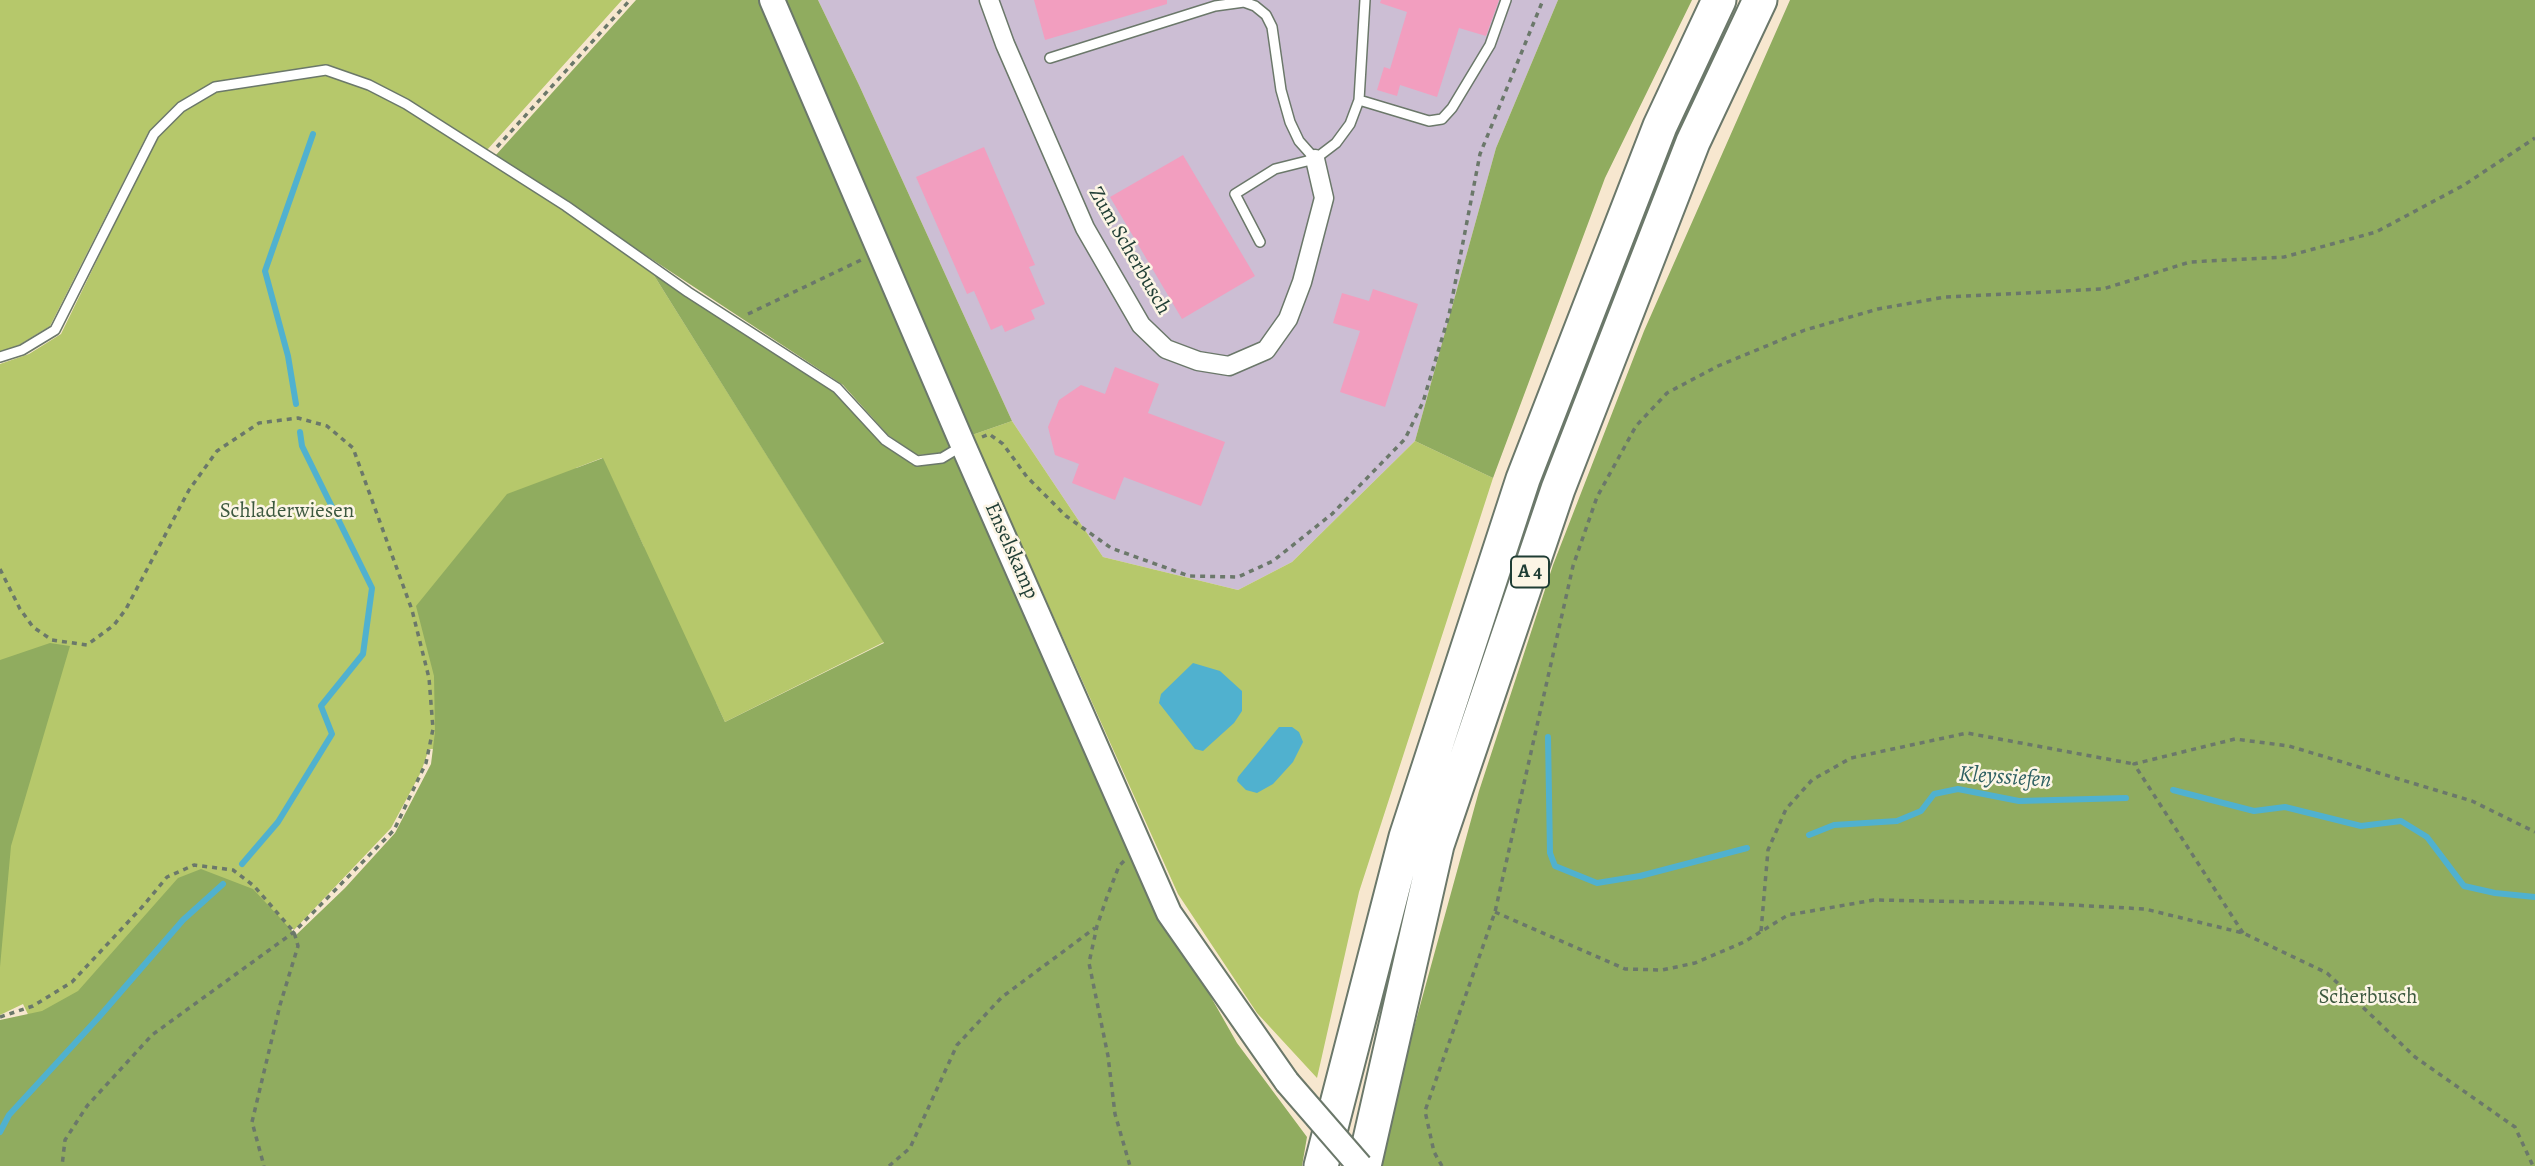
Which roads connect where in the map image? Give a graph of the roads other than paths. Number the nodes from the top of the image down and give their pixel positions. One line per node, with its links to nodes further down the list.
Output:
1 (772, 0): 12 (main road, Enselskamp)
2 (989, 0): 9 (street, Zum Scherbusch)
3 (1365, 0): 8 (lane)
4 (1506, 0): 8 (lane)
5 (1719, 0): 13 (highway, A 4)
6 (1759, 0): 14 (highway, A 4)
7 (1050, 58): 9 (lane)
8 (1359, 100): 9 (lane)
9 (1315, 159): 10 (lane)
10 (1260, 242)
11 (0, 357): 12 (lane)
12 (963, 445): 14 (main road, Enselskamp, bridge)
13 (1321, 1166)
14 (1362, 1166)

